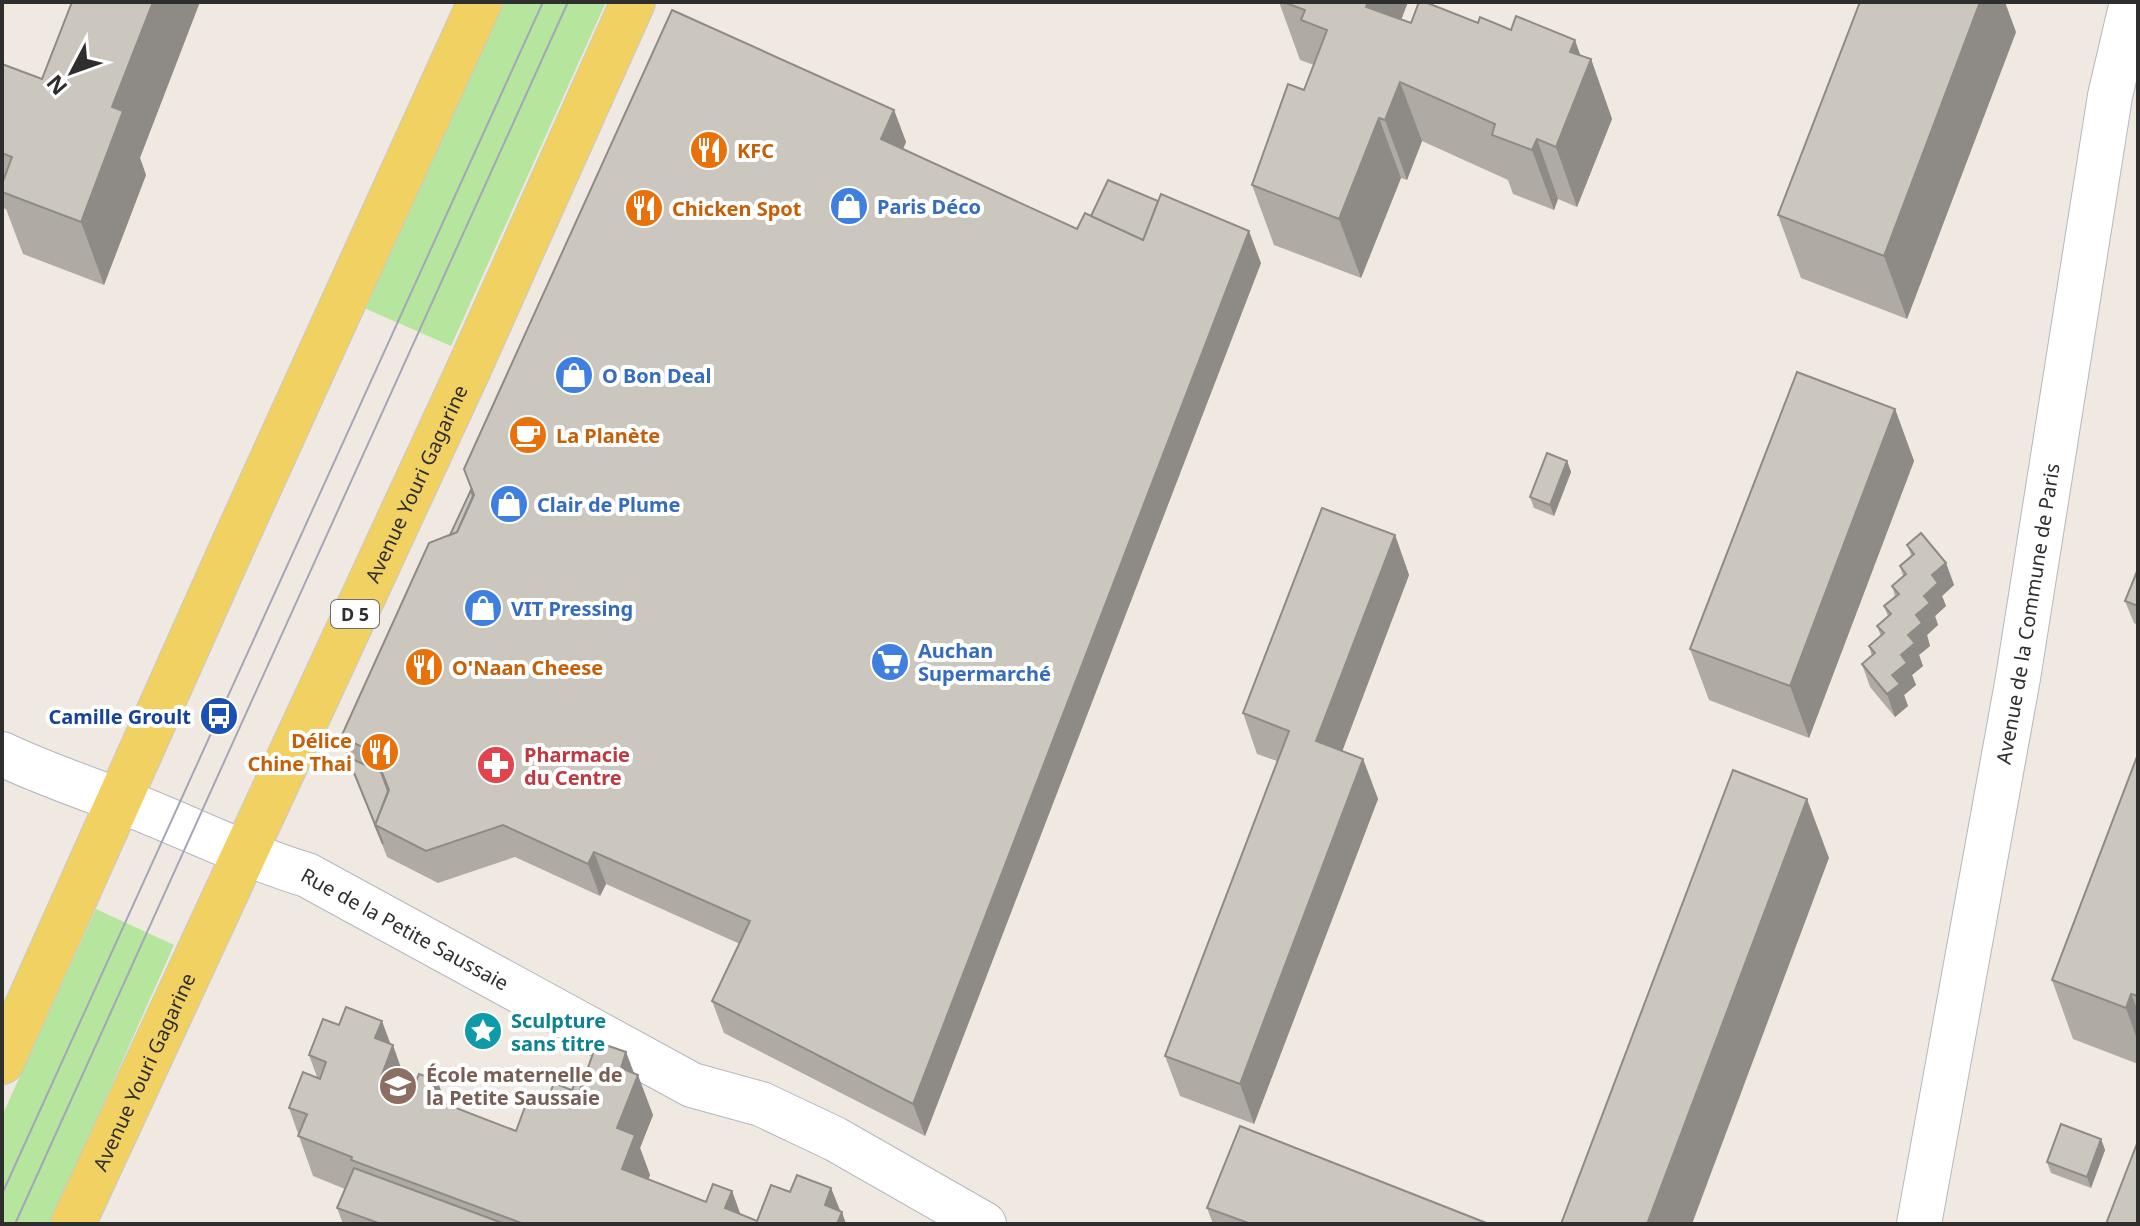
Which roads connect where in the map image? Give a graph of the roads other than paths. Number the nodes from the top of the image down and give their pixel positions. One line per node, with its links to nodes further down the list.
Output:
1 (480, 2): 5 (main road)
2 (633, 2): 6 (main road, Avenue Youri Gagarine / D 5)
3 (2128, 15): 10 (street, Avenue de la Commune de Paris)
4 (2, 754): 5 (street, Rue de la Petite Saussaie)
5 (118, 800): 6 (street, Rue de la Petite Saussaie); 7 (main road)
6 (243, 854): 8 (main road, Avenue Youri Gagarine / D 5); 9 (street, Rue de la Petite Saussaie)
7 (2, 1062)
8 (73, 1224)
9 (984, 1224)
10 (1919, 1224)

